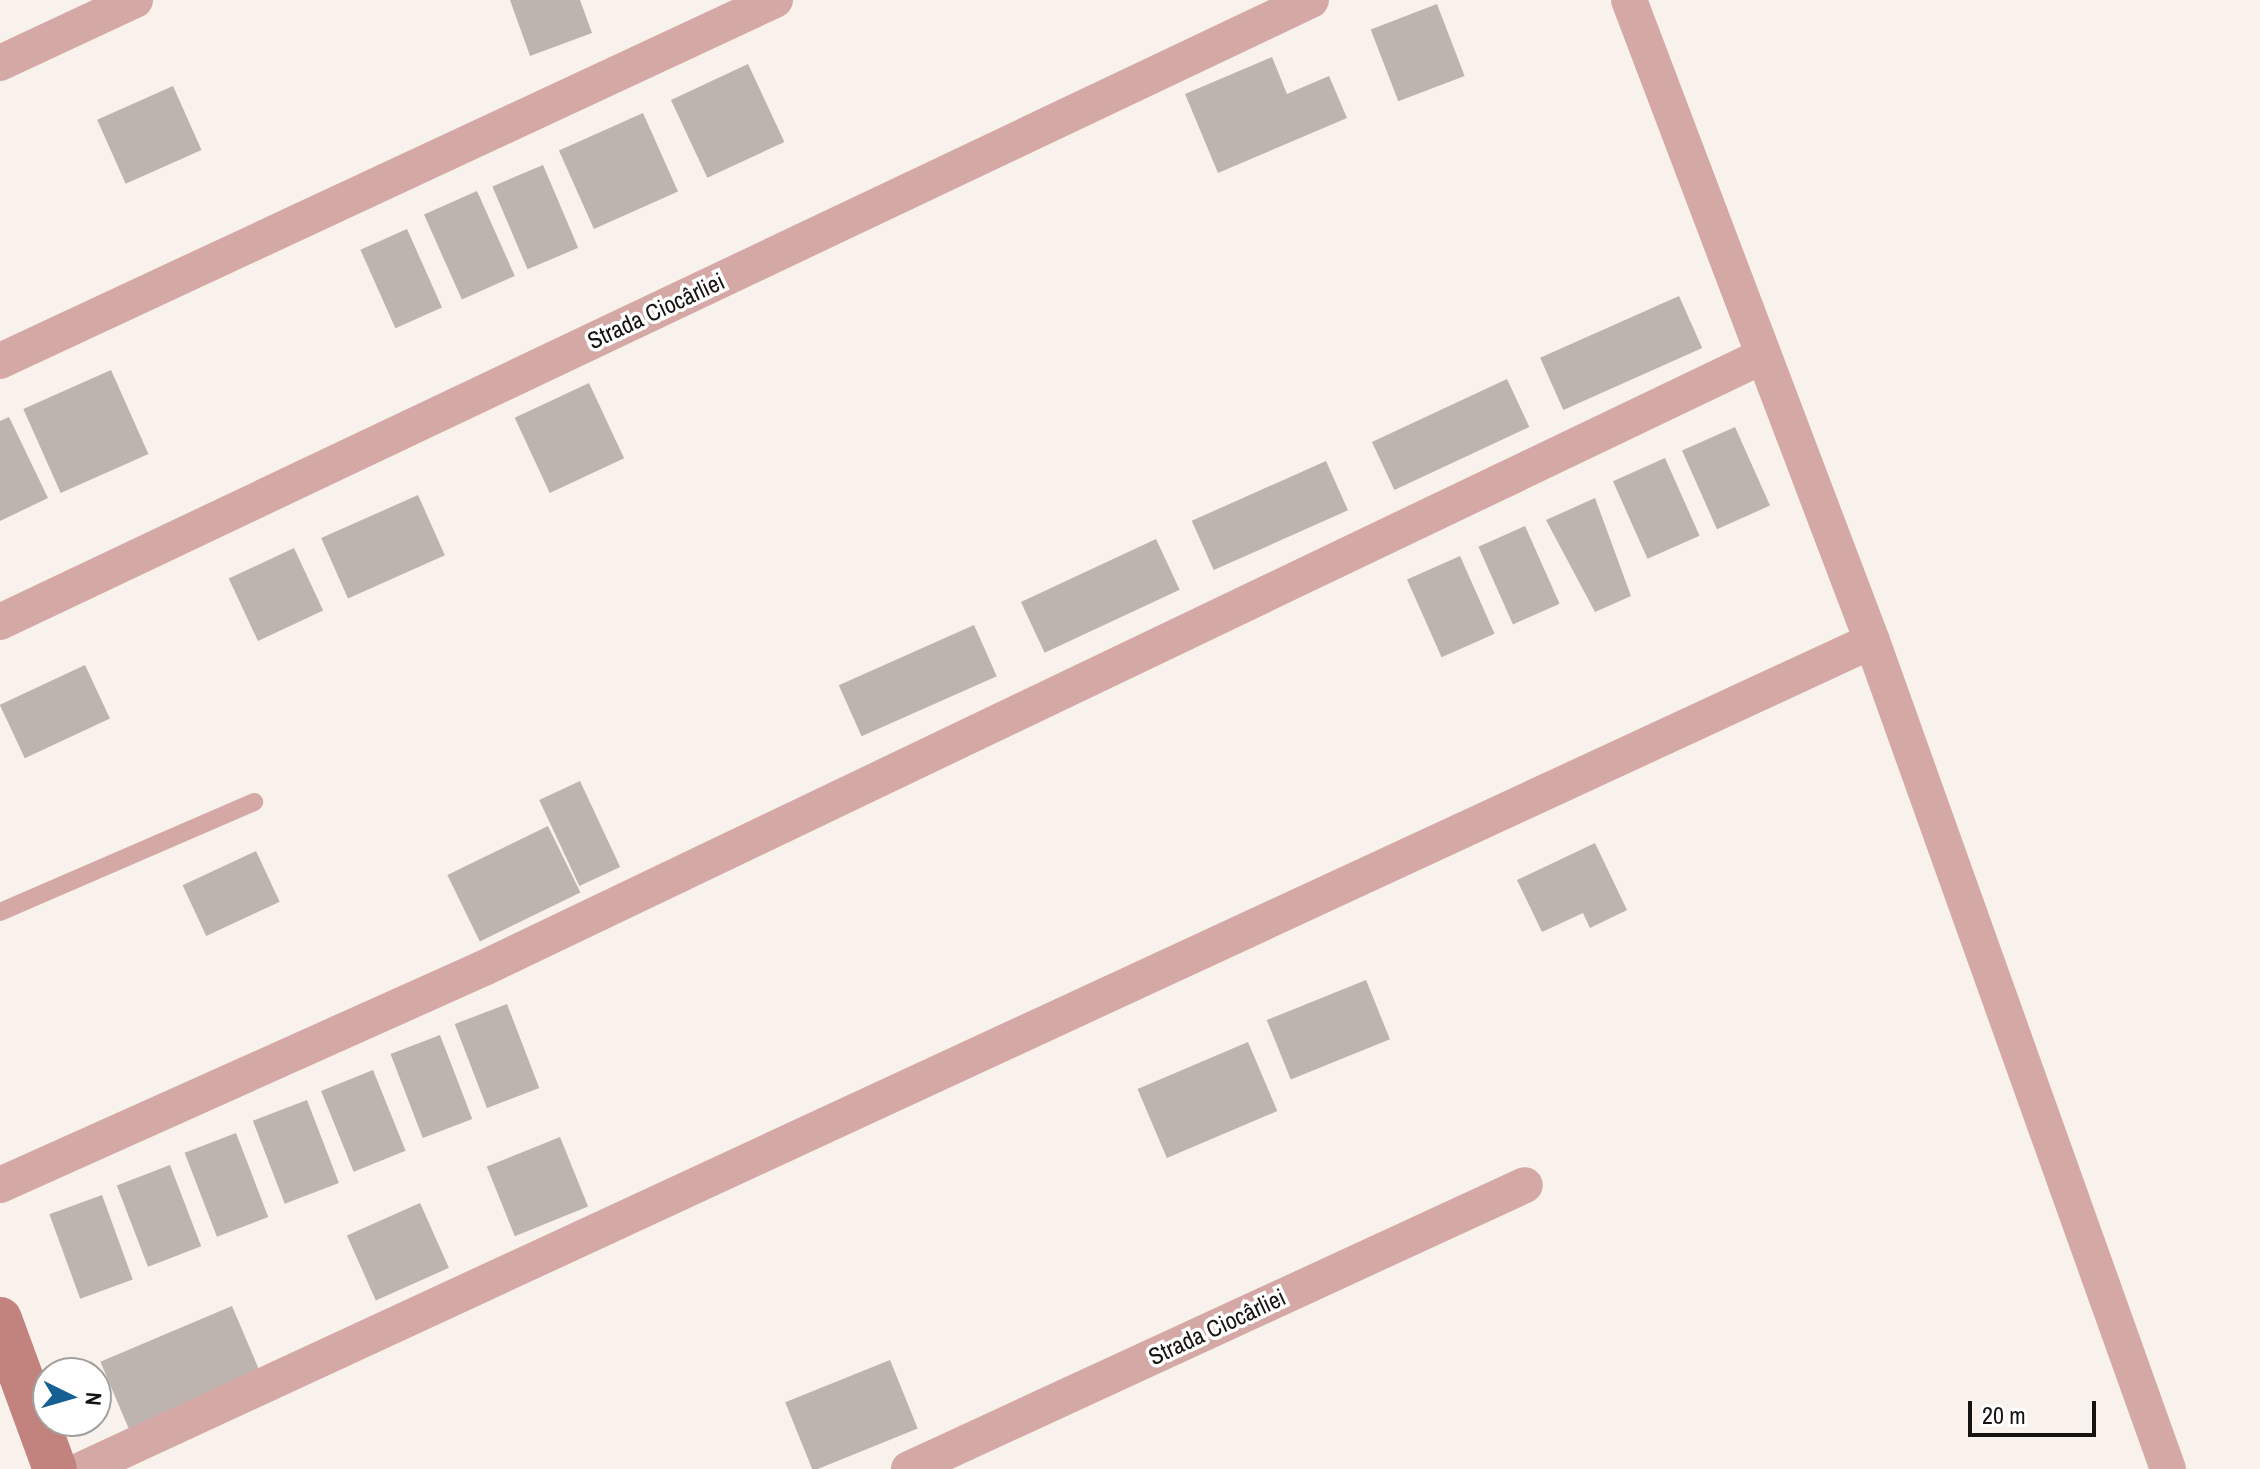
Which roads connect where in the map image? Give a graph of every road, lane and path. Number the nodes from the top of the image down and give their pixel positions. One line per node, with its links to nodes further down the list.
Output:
1 (135, 0): 5 (street)
2 (775, 0): 7 (street)
3 (1311, 0): 8 (street, Strada Ciocârliei)
4 (1629, 0): 6 (street)
5 (0, 63)
6 (1761, 357): 9 (street); 12 (street)
7 (0, 361)
8 (0, 622)
9 (1872, 641): 16 (street); 18 (street)
10 (254, 802): 11 (lane)
11 (0, 912)
12 (0, 1185)
13 (1525, 1185): 17 (street, Strada Ciocârliei)
14 (0, 1319): 15 (street)
15 (55, 1469)
16 (83, 1469)
17 (909, 1469)
18 (2168, 1469)

